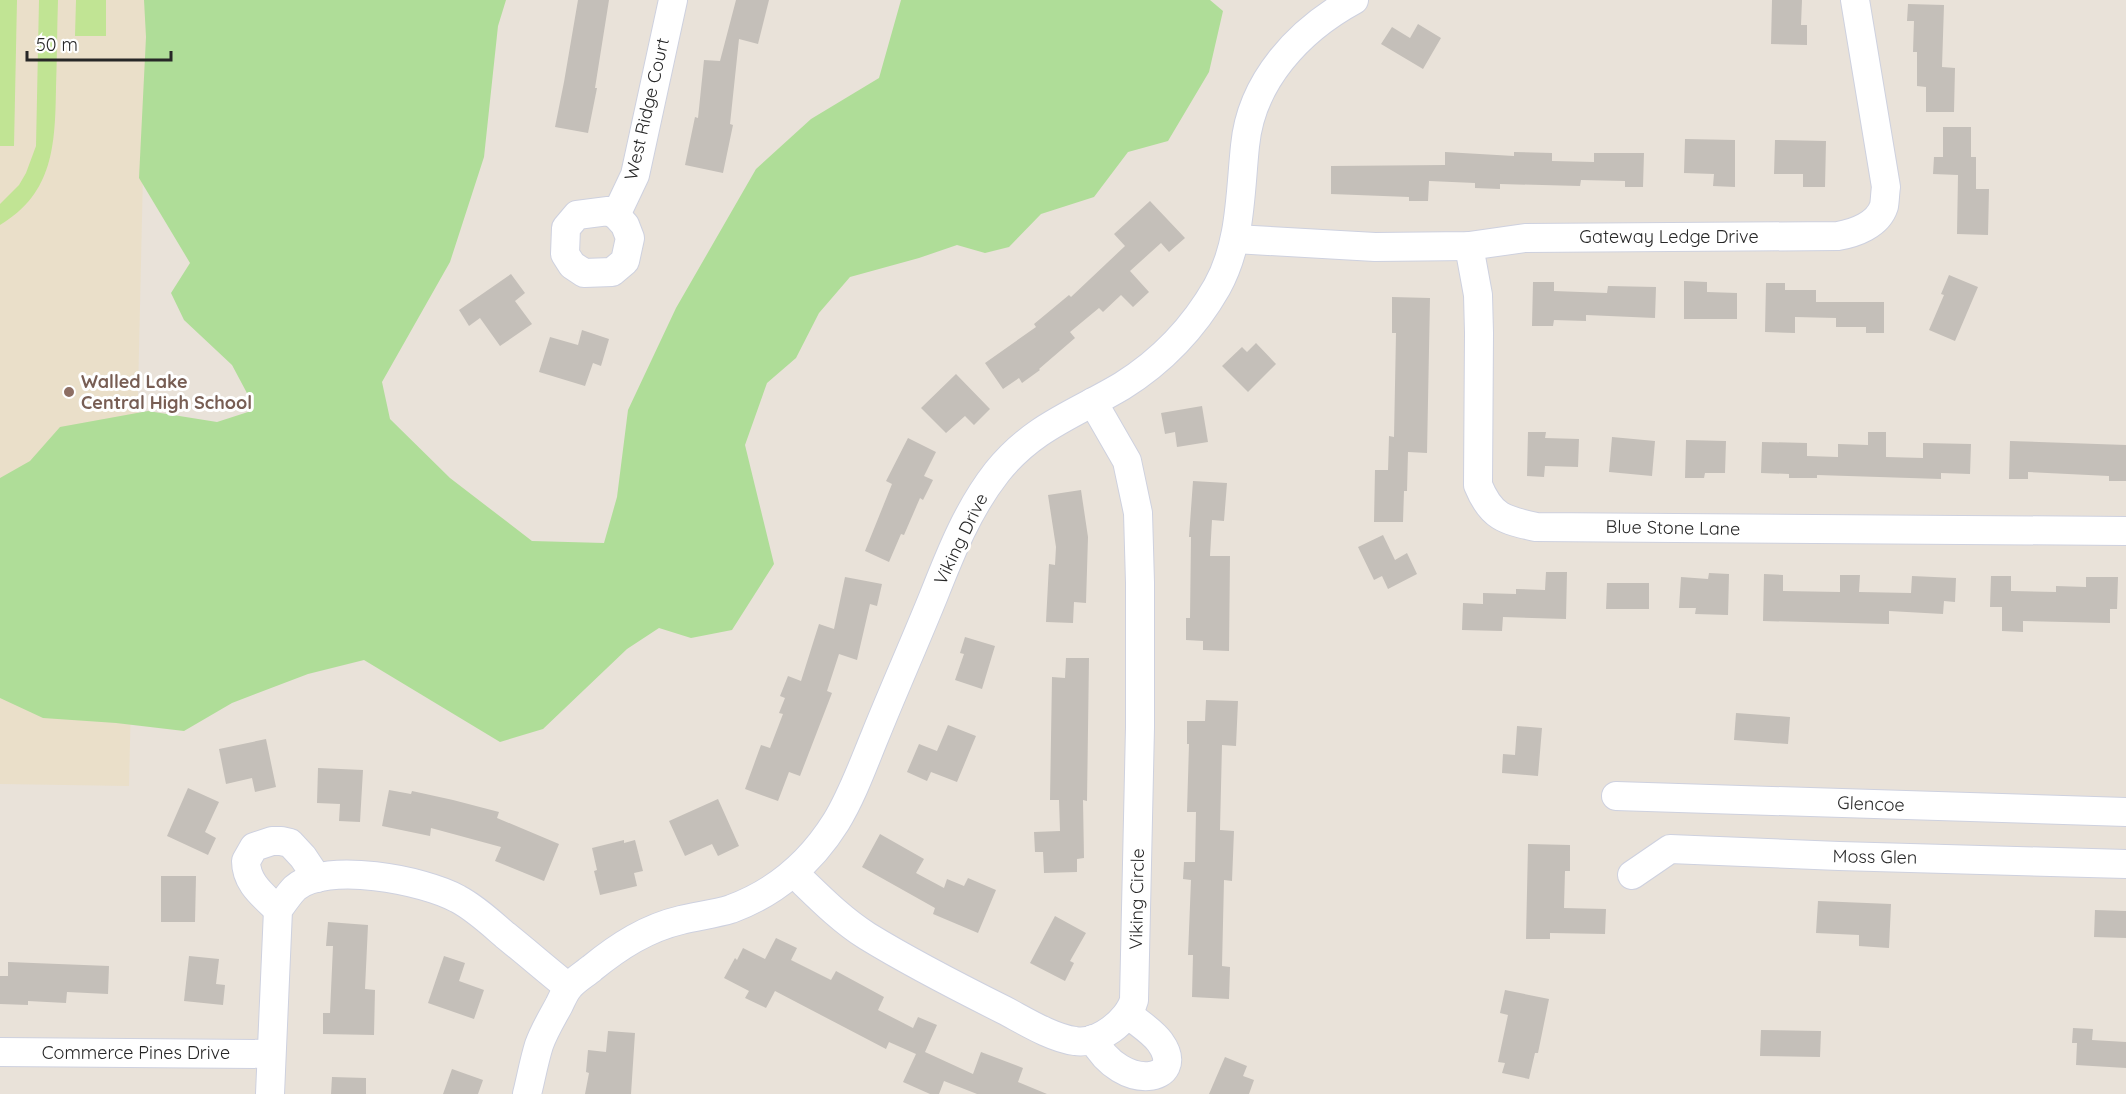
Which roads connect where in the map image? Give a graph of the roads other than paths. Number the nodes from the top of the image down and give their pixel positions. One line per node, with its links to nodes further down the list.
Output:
1 (673, 0): 4 (street, West Ridge Court)
2 (1354, 0): 5 (street, Viking Drive)
3 (1855, 0): 6 (street, Gateway Ledge Drive)
4 (616, 215)
5 (1235, 239): 6 (street, Gateway Ledge Drive); 7 (street, Viking Drive)
6 (1469, 246): 8 (street, Blue Stone Lane)
7 (1093, 402): 12 (street, Viking Drive); 17 (street, Viking Circle)
8 (2126, 531)
9 (1617, 796): 10 (street, Glencoe)
10 (2126, 812)
11 (2126, 864): 13 (street, Moss Glen)
12 (794, 873): 16 (street, Viking Drive); 18 (street)
13 (1632, 875)
14 (317, 878): 15 (street); 15 (street); 16 (street)
15 (278, 910): 20 (street)
16 (568, 987): 22 (street)
17 (1128, 1014): 18 (street); 18 (street)
18 (1093, 1039)
19 (0, 1052): 20 (street, Commerce Pines Drive)
20 (271, 1054): 21 (street)
21 (270, 1094)
22 (527, 1094)

